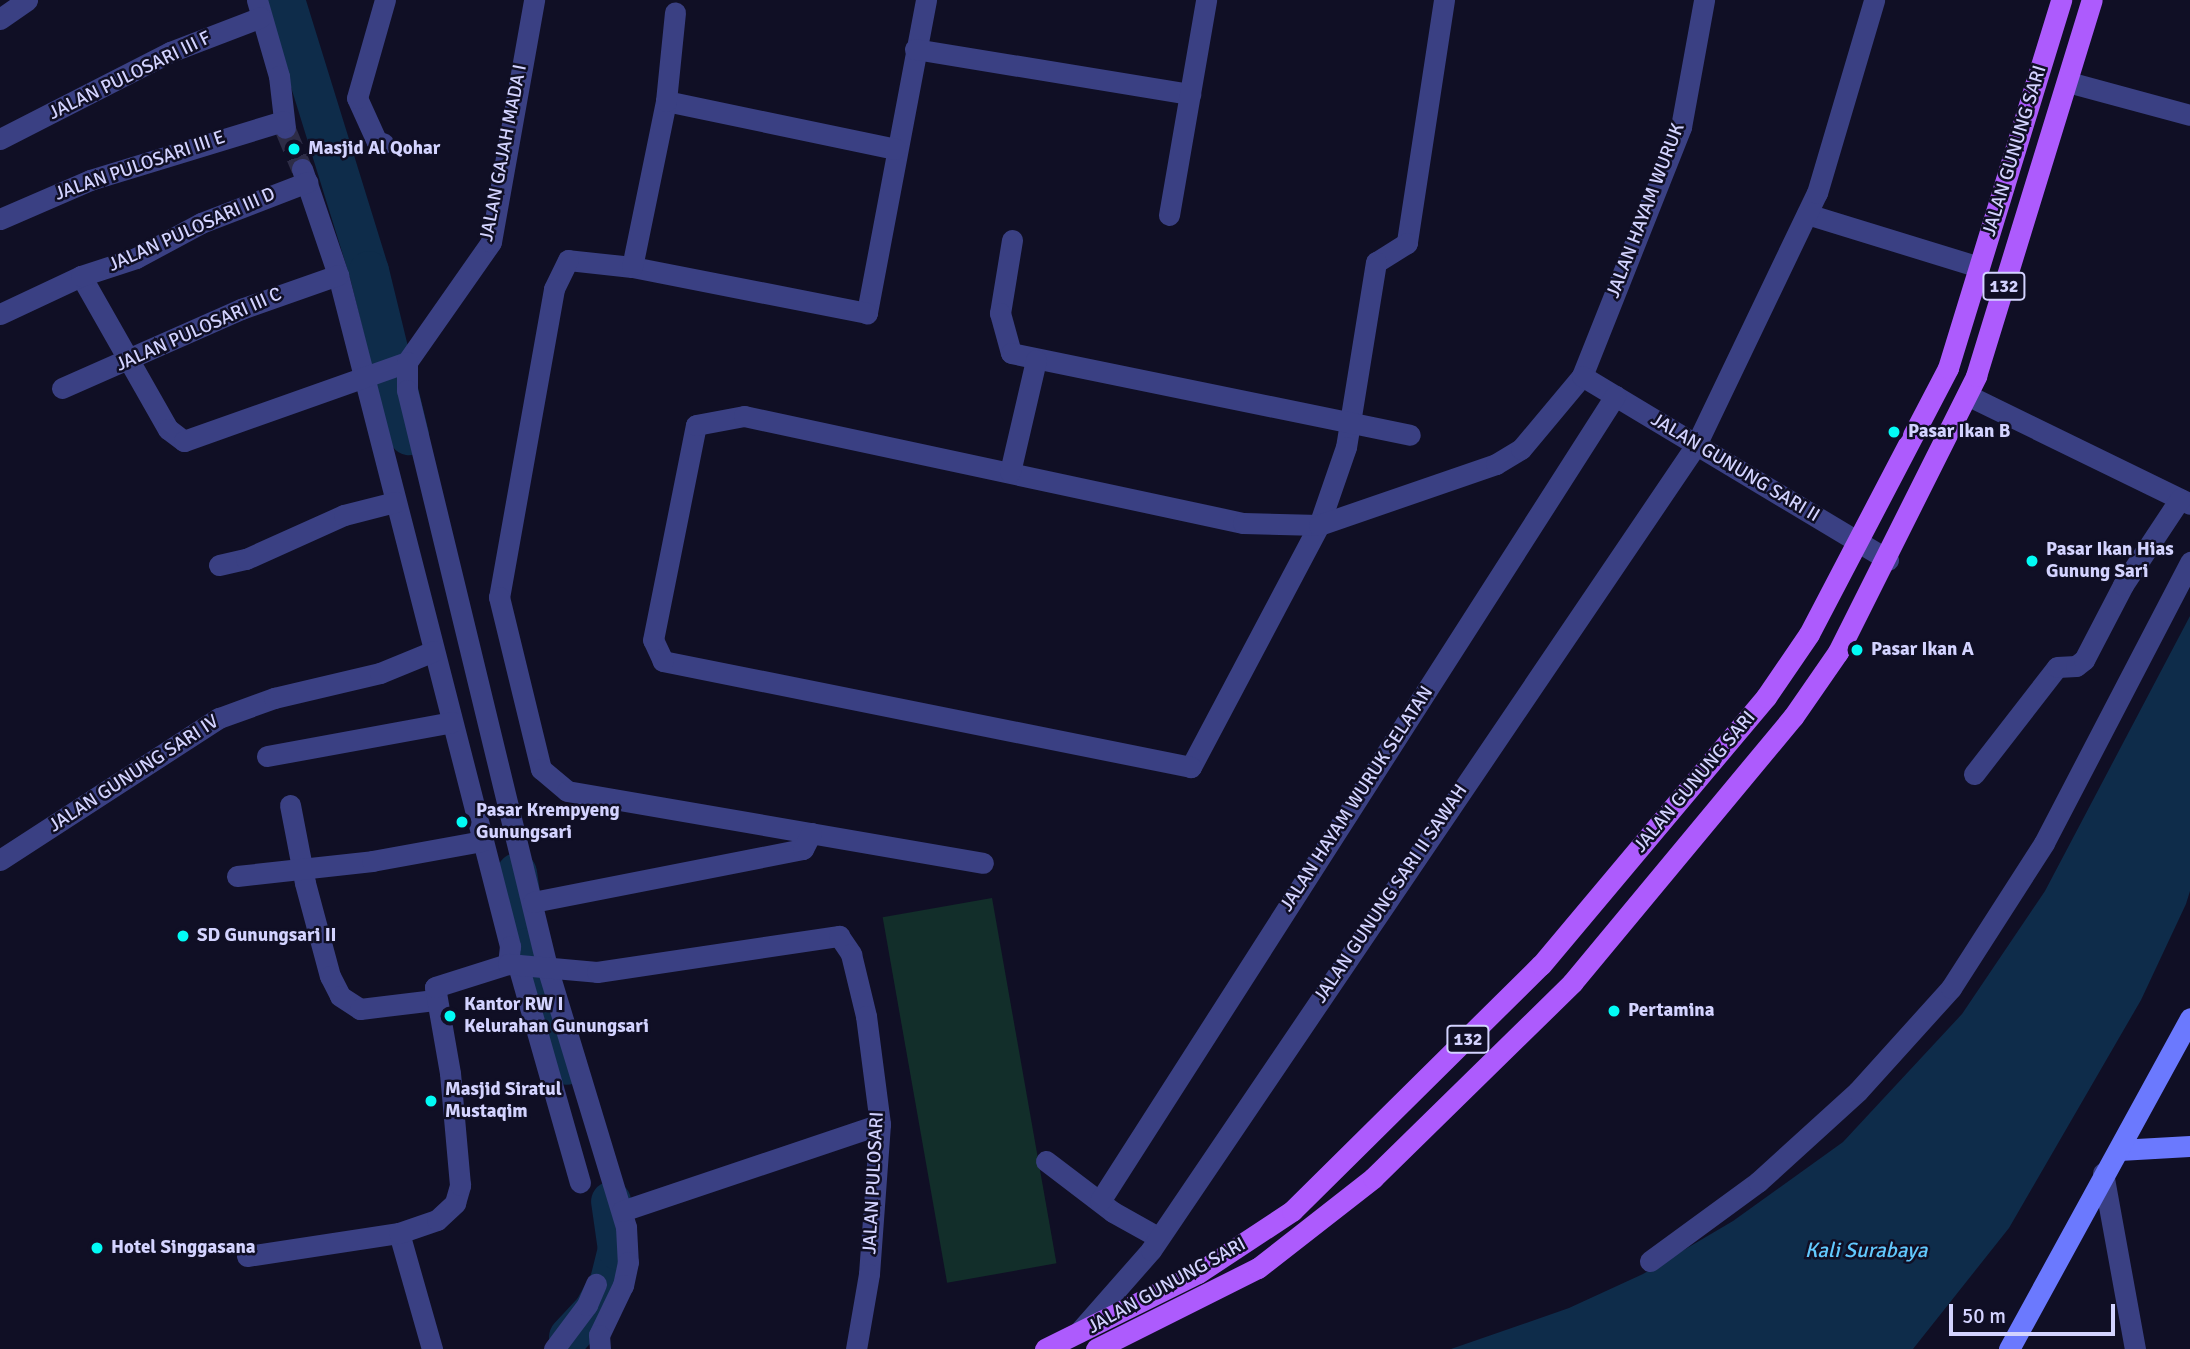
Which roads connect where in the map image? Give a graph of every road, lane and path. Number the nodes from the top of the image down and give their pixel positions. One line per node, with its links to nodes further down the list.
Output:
1 (27, 0): 13 (street)
2 (385, 0): 20 (street)
3 (534, 0): 33 (street, JALAN GAJAH MADA I)
4 (926, 0): 14 (street)
5 (1206, 0): 16 (street)
6 (1444, 0): 39 (street)
7 (1703, 0): 35 (street, JALAN HAYAM WURUK)
8 (1874, 0): 22 (street, JALAN GUNUNG SARI II SAWAH)
9 (2061, 0): 27 (main road, JALAN GUNUNG SARI / 132)
10 (2092, 0): 15 (main road, JALAN GUNUNG SARI / 132)
11 (259, 9): 19 (street, JALAN PULOSARI III F); 24 (street, JALAN PULOSARI III E)
12 (676, 12): 17 (street)
13 (0, 19)
14 (915, 49): 16 (street); 21 (street)
15 (2068, 82): 18 (street); 37 (main road, JALAN GUNUNG SARI / 132)
16 (1190, 94): 23 (street)
17 (666, 101): 21 (street); 26 (street)
18 (2190, 115)
19 (0, 139)
20 (383, 143)
21 (895, 149): 26 (street)
22 (1807, 214): 27 (street); 41 (street, JALAN GUNUNG SARI II SAWAH)
23 (1169, 215)
24 (0, 219)
25 (1012, 240): 32 (street)
26 (632, 267): 55 (street)
27 (1979, 267): 46 (main road, JALAN GUNUNG SARI / 132)
28 (338, 275): 29 (street, JALAN PULOSARI III D); 31 (street, JALAN PULOSARI III C); 34 (street)
29 (81, 276): 30 (street, JALAN PULOSARI III D); 31 (street)
30 (0, 314)
31 (128, 360): 34 (street); 36 (street, JALAN PULOSARI III C)
32 (1036, 360): 39 (street); 42 (street)
33 (403, 362): 34 (street); 61 (street)
34 (368, 374): 44 (street)
35 (1581, 376): 38 (street, JALAN GUNUNG SARI II); 45 (street, JALAN HAYAM WURUK)
36 (62, 388)
37 (1967, 395): 43 (street); 47 (main road, JALAN GUNUNG SARI / 132)
38 (1615, 396): 41 (street, JALAN GUNUNG SARI II); 73 (street, JALAN HAYAM WURUK SELATAN)
39 (1351, 422): 40 (street); 45 (street)
40 (1410, 435)
41 (1696, 445): 46 (street, JALAN GUNUNG SARI II); 76 (street, JALAN GUNUNG SARI II SAWAH)
42 (1010, 472): 45 (street); 45 (street)
43 (2185, 501): 53 (street)
44 (395, 502): 49 (street); 50 (street)
45 (1319, 526)
46 (1858, 541): 47 (street, JALAN GUNUNG SARI II); 70 (main road, JALAN GUNUNG SARI / 132)
47 (1888, 560): 72 (main road, JALAN GUNUNG SARI / 132)
48 (2190, 562): 78 (street)
49 (219, 565)
50 (434, 651): 51 (street); 57 (street, JALAN GUNUNG SARI IV)
51 (452, 722): 52 (street); 56 (street)
52 (267, 756)
53 (1974, 774)
54 (290, 805): 59 (street)
55 (811, 833): 58 (street); 61 (street)
56 (482, 841): 59 (street); 62 (street)
57 (0, 860)
58 (983, 863)
59 (302, 869): 60 (street); 63 (street)
60 (237, 876)
61 (533, 902): 62 (street)
62 (529, 966): 63 (street); 65 (street, JALAN PULOSARI); 69 (street); 69 (street)
63 (434, 994): 75 (street)
64 (2190, 1018): 67 (main road)
65 (880, 1124): 74 (street); 84 (street, JALAN PULOSARI)
66 (2190, 1146): 67 (main road)
67 (2119, 1150): 71 (main road)
68 (1046, 1161): 73 (street)
69 (606, 1167): 74 (street)
70 (1337, 1169): 72 (main road); 80 (main road, JALAN GUNUNG SARI / 132)
71 (2104, 1173): 87 (main road); 88 (street)
72 (1357, 1191): 86 (main road, JALAN GUNUNG SARI / 132)
73 (1100, 1201): 76 (street)
74 (622, 1211): 79 (street)
75 (399, 1233): 77 (street); 81 (street)
76 (1158, 1237): 80 (street, JALAN GUNUNG SARI II SAWAH)
77 (247, 1256)
78 (1650, 1261)
79 (602, 1298): 82 (street); 83 (street)
80 (1075, 1335): 85 (main road, JALAN GUNUNG SARI / 132)
81 (432, 1349)
82 (554, 1349)
83 (600, 1349)
84 (856, 1349)
85 (1045, 1349)
86 (1097, 1349)
87 (2010, 1349)
88 (2135, 1349)

